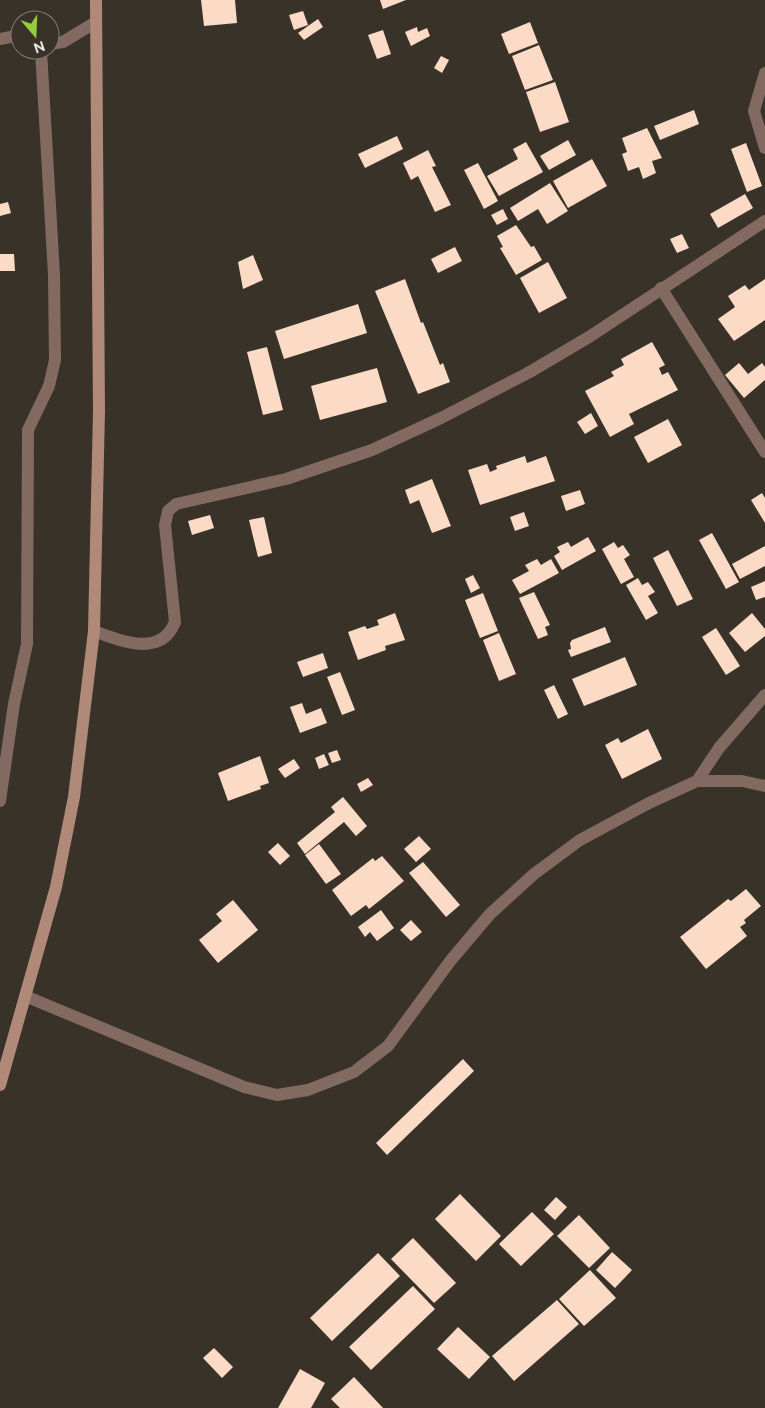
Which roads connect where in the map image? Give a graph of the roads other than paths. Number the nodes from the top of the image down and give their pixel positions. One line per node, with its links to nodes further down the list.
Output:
1 (96, 0): 2 (main road)
2 (96, 22): 3 (street); 10 (main road)
3 (60, 42)
4 (42, 60): 14 (street)
5 (765, 73): 6 (street)
6 (765, 148)
7 (765, 221): 8 (street)
8 (662, 288): 9 (street); 10 (street)
9 (765, 452)
10 (94, 631): 15 (main road)
11 (765, 695): 12 (street)
12 (698, 781): 13 (street); 15 (street)
13 (765, 786)
14 (0, 801)
15 (24, 996): 16 (main road)
16 (0, 1085)

